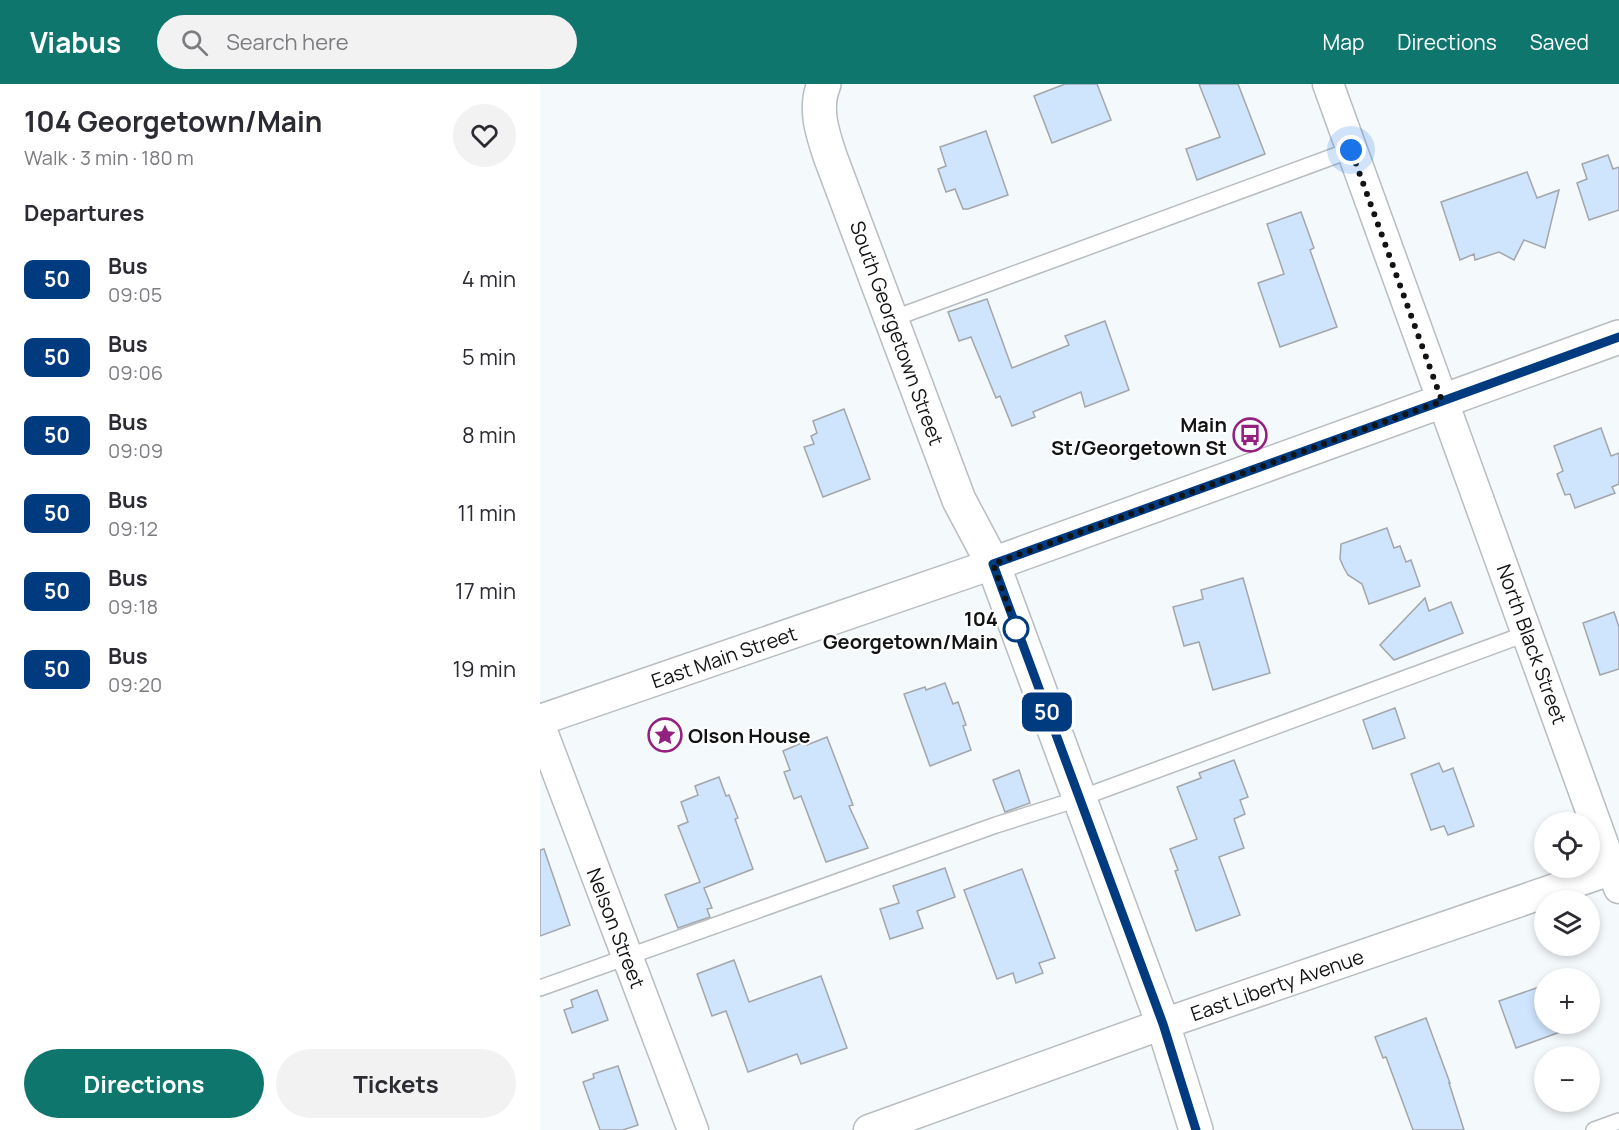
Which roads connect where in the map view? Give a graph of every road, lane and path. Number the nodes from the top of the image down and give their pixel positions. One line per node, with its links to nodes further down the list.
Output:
1 (1328, 84): 3 (street, North Black Street)
2 (822, 90): 4 (street, South Georgetown Street)
3 (1351, 150): 4 (lane); 6 (street, North Black Street)
4 (892, 319): 7 (street, South Georgetown Street)
5 (1619, 337): 6 (street, East Main Street)
6 (1442, 401): 7 (street, East Main Street); 8 (street, North Black Street)
7 (993, 564): 9 (street, East Main Street); 11 (street, South Georgetown Street)
8 (1528, 633): 11 (lane); 12 (street, North Black Street)
9 (540, 720)
10 (540, 726): 13 (street, Nelson Street)
11 (1078, 799): 13 (lane); 15 (street, South Georgetown Street)
12 (1617, 875): 15 (street, East Liberty Avenue)
13 (627, 957): 14 (lane); 17 (street, Nelson Street)
14 (540, 988)
15 (1163, 1024): 18 (street, East Liberty Avenue); 19 (street, South Georgetown Street)
16 (1619, 1121): 20 (lane)
17 (693, 1130)
18 (869, 1130)
19 (1196, 1130)
20 (1594, 1130)

